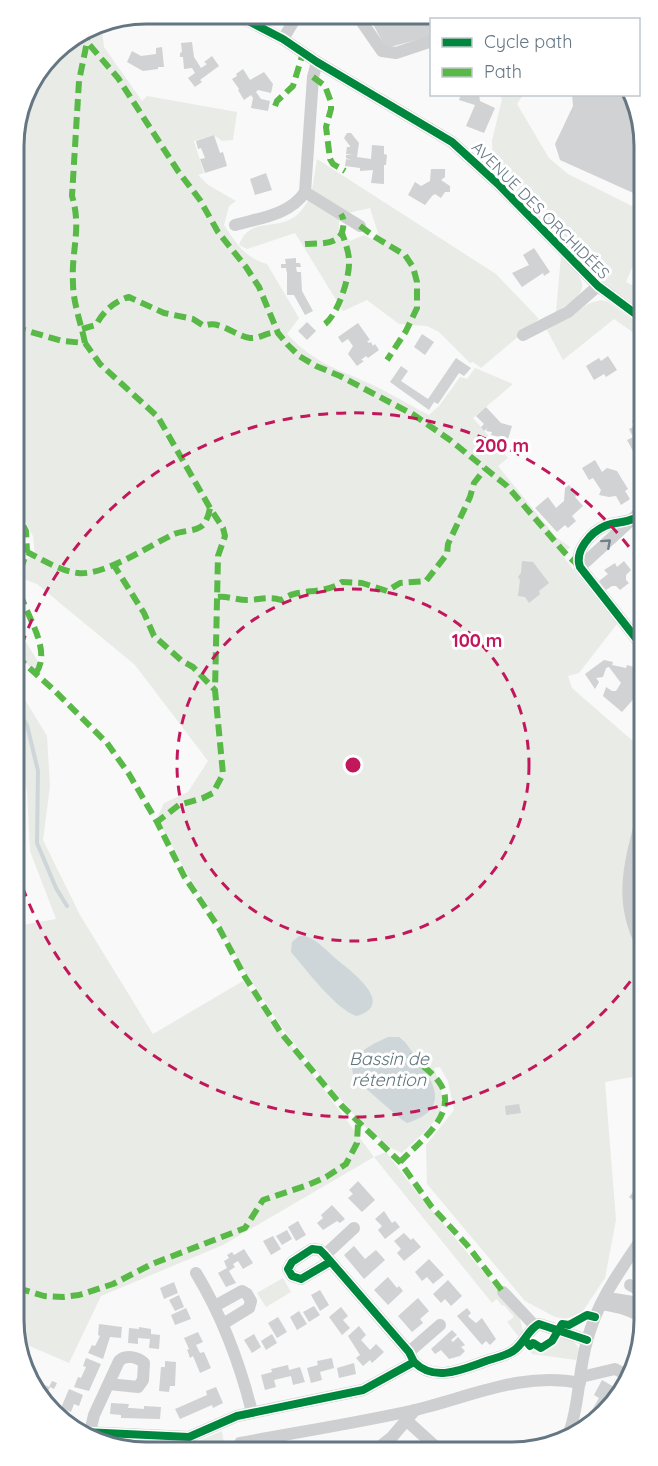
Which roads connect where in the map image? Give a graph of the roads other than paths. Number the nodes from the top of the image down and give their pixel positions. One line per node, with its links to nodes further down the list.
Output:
1 (254, 24): 4 (street, AVENUE DES ORCHIDÉES)
2 (292, 24): 4 (street)
3 (363, 24): 5 (street)
4 (283, 39): 6 (street, AVENUE DES ORCHIDÉES)
5 (430, 42)
6 (317, 62): 7 (street); 10 (street, AVENUE DES ORCHIDÉES)
7 (305, 192): 8 (street); 9 (street)
8 (235, 225)
9 (360, 225)
10 (598, 286): 11 (street, AVENUE DES ORCHIDÉES); 12 (street)
11 (634, 313)
12 (523, 335)
13 (634, 518): 14 (street)
14 (634, 636)
15 (634, 849): 16 (street)
16 (634, 930)
17 (354, 1228): 31 (street)
18 (634, 1249): 23 (street)
19 (196, 1273): 25 (street)
20 (630, 1285): 21 (street)
21 (634, 1287)
22 (503, 1292): 29 (street)
23 (602, 1301): 24 (street); 26 (street); 30 (street)
24 (634, 1304)
25 (215, 1306): 27 (street); 27 (street)
26 (634, 1313)
27 (223, 1324): 36 (street)
28 (440, 1325): 31 (street)
29 (535, 1326): 30 (street); 31 (street)
30 (587, 1340): 33 (street)
31 (411, 1357): 36 (street)
32 (622, 1373): 33 (street)
33 (580, 1380): 35 (street); 38 (street)
34 (109, 1384): 39 (street)
35 (415, 1410): 37 (street); 41 (street)
36 (252, 1412): 40 (street)
37 (406, 1420): 42 (street); 43 (street)
38 (572, 1425)
39 (89, 1428)
40 (100, 1433)
41 (245, 1442)
42 (386, 1442)
43 (430, 1442)

